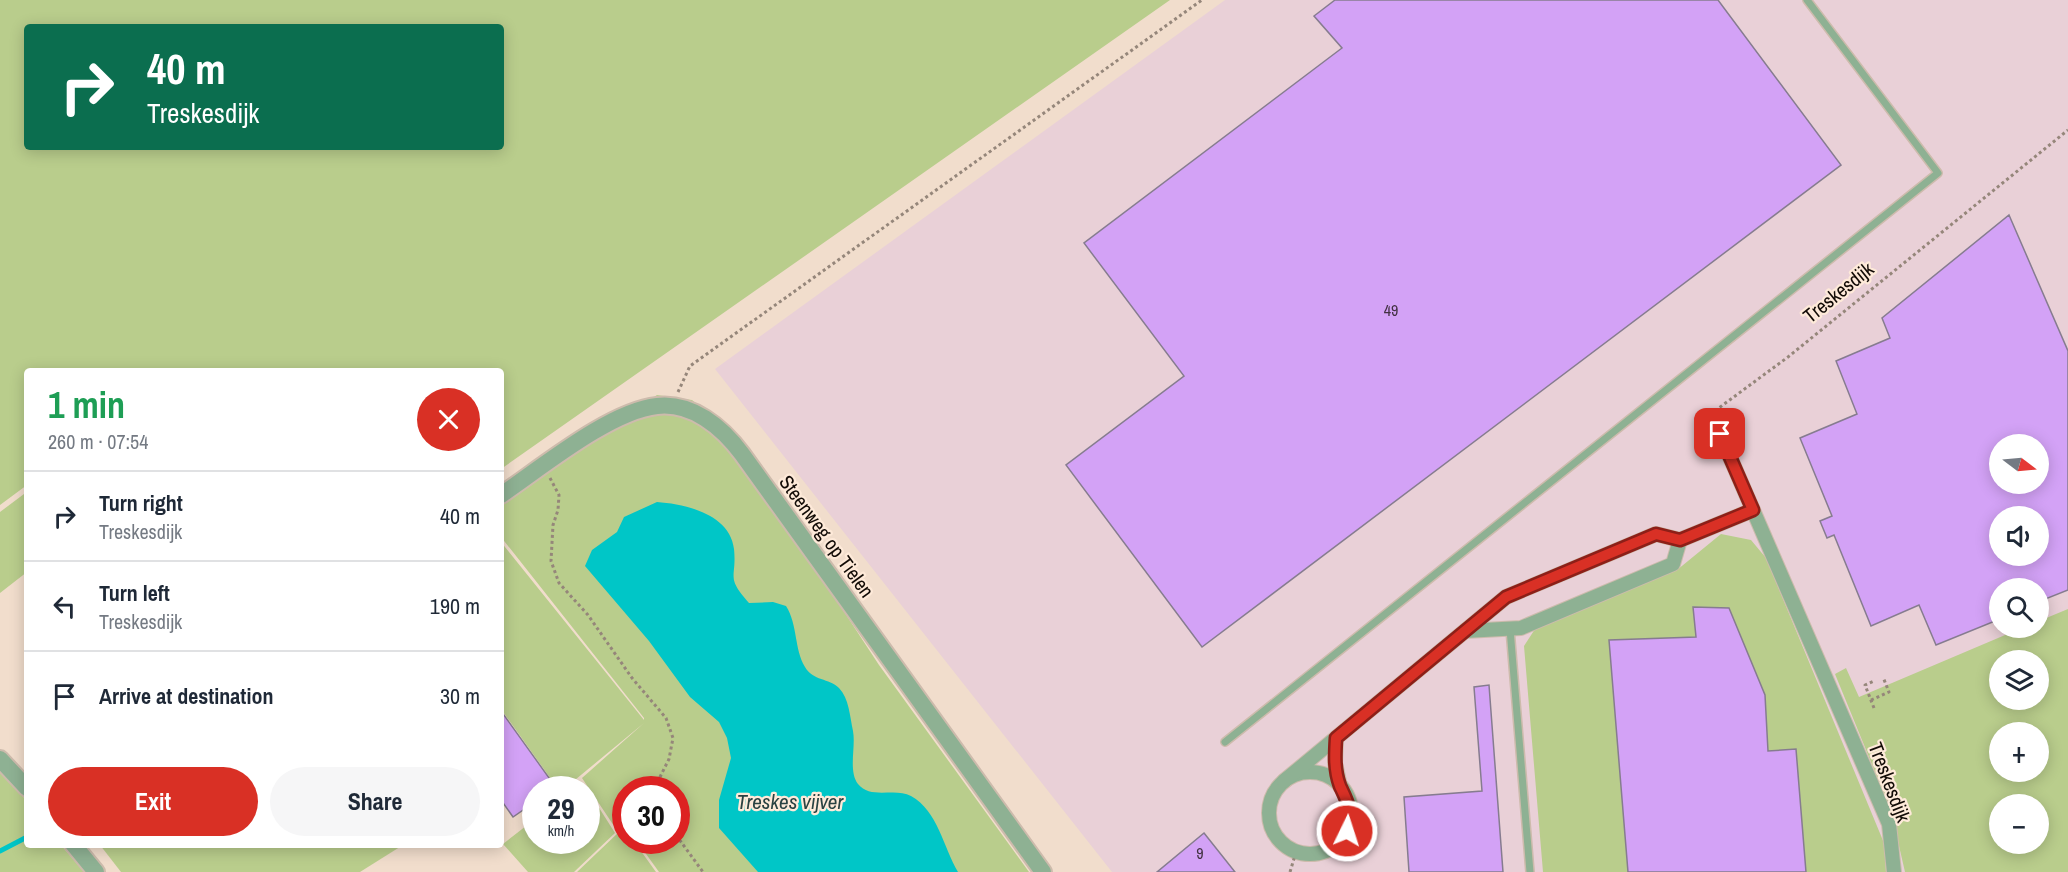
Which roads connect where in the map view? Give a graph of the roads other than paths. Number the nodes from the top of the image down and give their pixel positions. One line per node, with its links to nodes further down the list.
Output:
1 (1807, 0): 9 (lane)
2 (1720, 434): 4 (street, Treskesdijk)
3 (504, 493): 16 (street, Steenweg op Tielen)
4 (1753, 510): 5 (street); 18 (street, Treskesdijk)
5 (1680, 540): 6 (street); 7 (street)
6 (1510, 629): 7 (street); 17 (lane)
7 (1465, 631): 8 (street)
8 (1336, 738): 11 (street); 13 (street)
9 (1225, 742)
10 (0, 759): 12 (street)
11 (1284, 781): 13 (street); 13 (street)
12 (24, 785)
13 (1340, 786)
14 (77, 848): 15 (street)
15 (96, 872)
16 (1043, 872)
17 (1530, 872)
18 (1894, 872)

